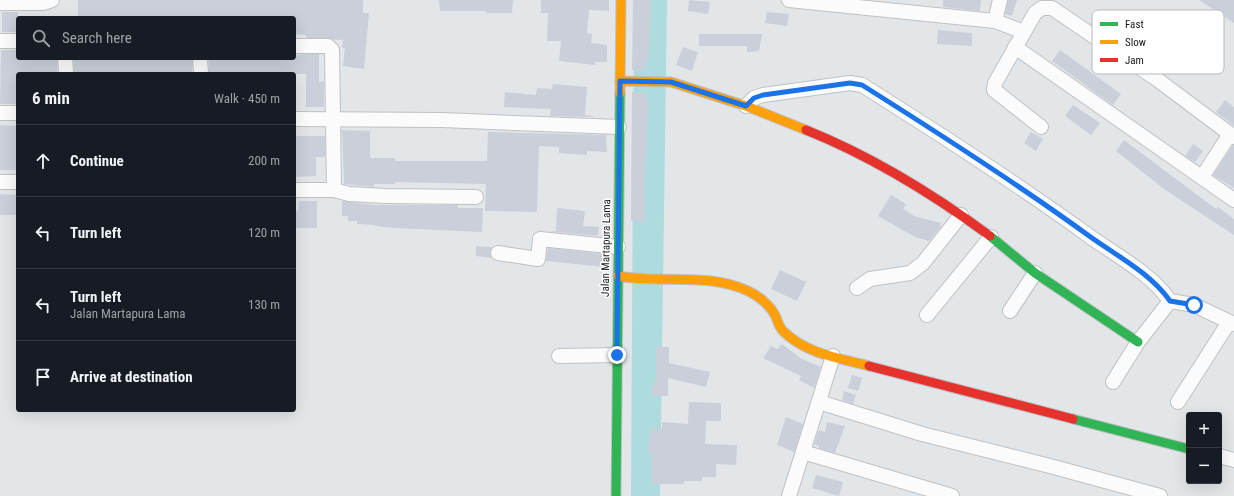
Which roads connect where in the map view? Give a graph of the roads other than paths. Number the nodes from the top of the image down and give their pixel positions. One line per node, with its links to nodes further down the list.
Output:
1 (52, 0): 5 (street)
2 (621, 0): 18 (street, Jalan Martapura Lama)
3 (789, 0): 6 (street)
4 (1000, 0): 6 (street)
5 (0, 3)
6 (995, 21): 7 (street)
7 (1024, 32): 8 (street); 12 (street)
8 (1092, 35)
9 (0, 41): 10 (street)
10 (16, 41)
11 (296, 46): 23 (street)
12 (1015, 47): 25 (street); 27 (street)
13 (66, 60): 15 (street)
14 (200, 60): 16 (street)
15 (66, 72)
16 (201, 72)
17 (1149, 74): 26 (street)
18 (624, 81): 19 (street); 24 (street, Jalan Martapura Lama)
19 (746, 106): 34 (street); 41 (street)
20 (0, 113): 21 (street)
21 (16, 113)
22 (296, 119): 23 (street)
23 (332, 119): 24 (street); 31 (street)
24 (619, 127): 36 (street, Jalan Martapura Lama)
25 (1042, 127)
26 (1232, 135): 27 (street)
27 (1202, 177): 33 (street)
28 (0, 182): 29 (street)
29 (16, 182)
30 (296, 190): 31 (street)
31 (334, 190): 32 (street)
32 (476, 198)
33 (1234, 200)
34 (961, 215): 35 (street); 40 (street)
35 (991, 237): 38 (street); 43 (street)
36 (618, 247): 37 (street); 39 (street, Jalan Martapura Lama)
37 (498, 254)
38 (1035, 273): 42 (street); 45 (street)
39 (618, 276): 46 (street, Jalan Martapura Lama); 48 (street)
40 (857, 288)
41 (1170, 301): 44 (street); 45 (street)
42 (1010, 311)
43 (927, 315)
44 (1232, 323): 51 (street)
45 (1138, 342): 49 (street)
46 (617, 355): 47 (street); 56 (street, Jalan Martapura Lama)
47 (558, 356)
48 (833, 356): 50 (street); 52 (street)
49 (1114, 382)
50 (818, 402): 53 (street); 59 (street)
51 (1178, 402)
52 (1186, 448)
53 (803, 452): 57 (street); 58 (street)
54 (1222, 457): 55 (street)
55 (1234, 460)
56 (616, 496)
57 (789, 496)
58 (952, 496)
59 (1160, 496)

